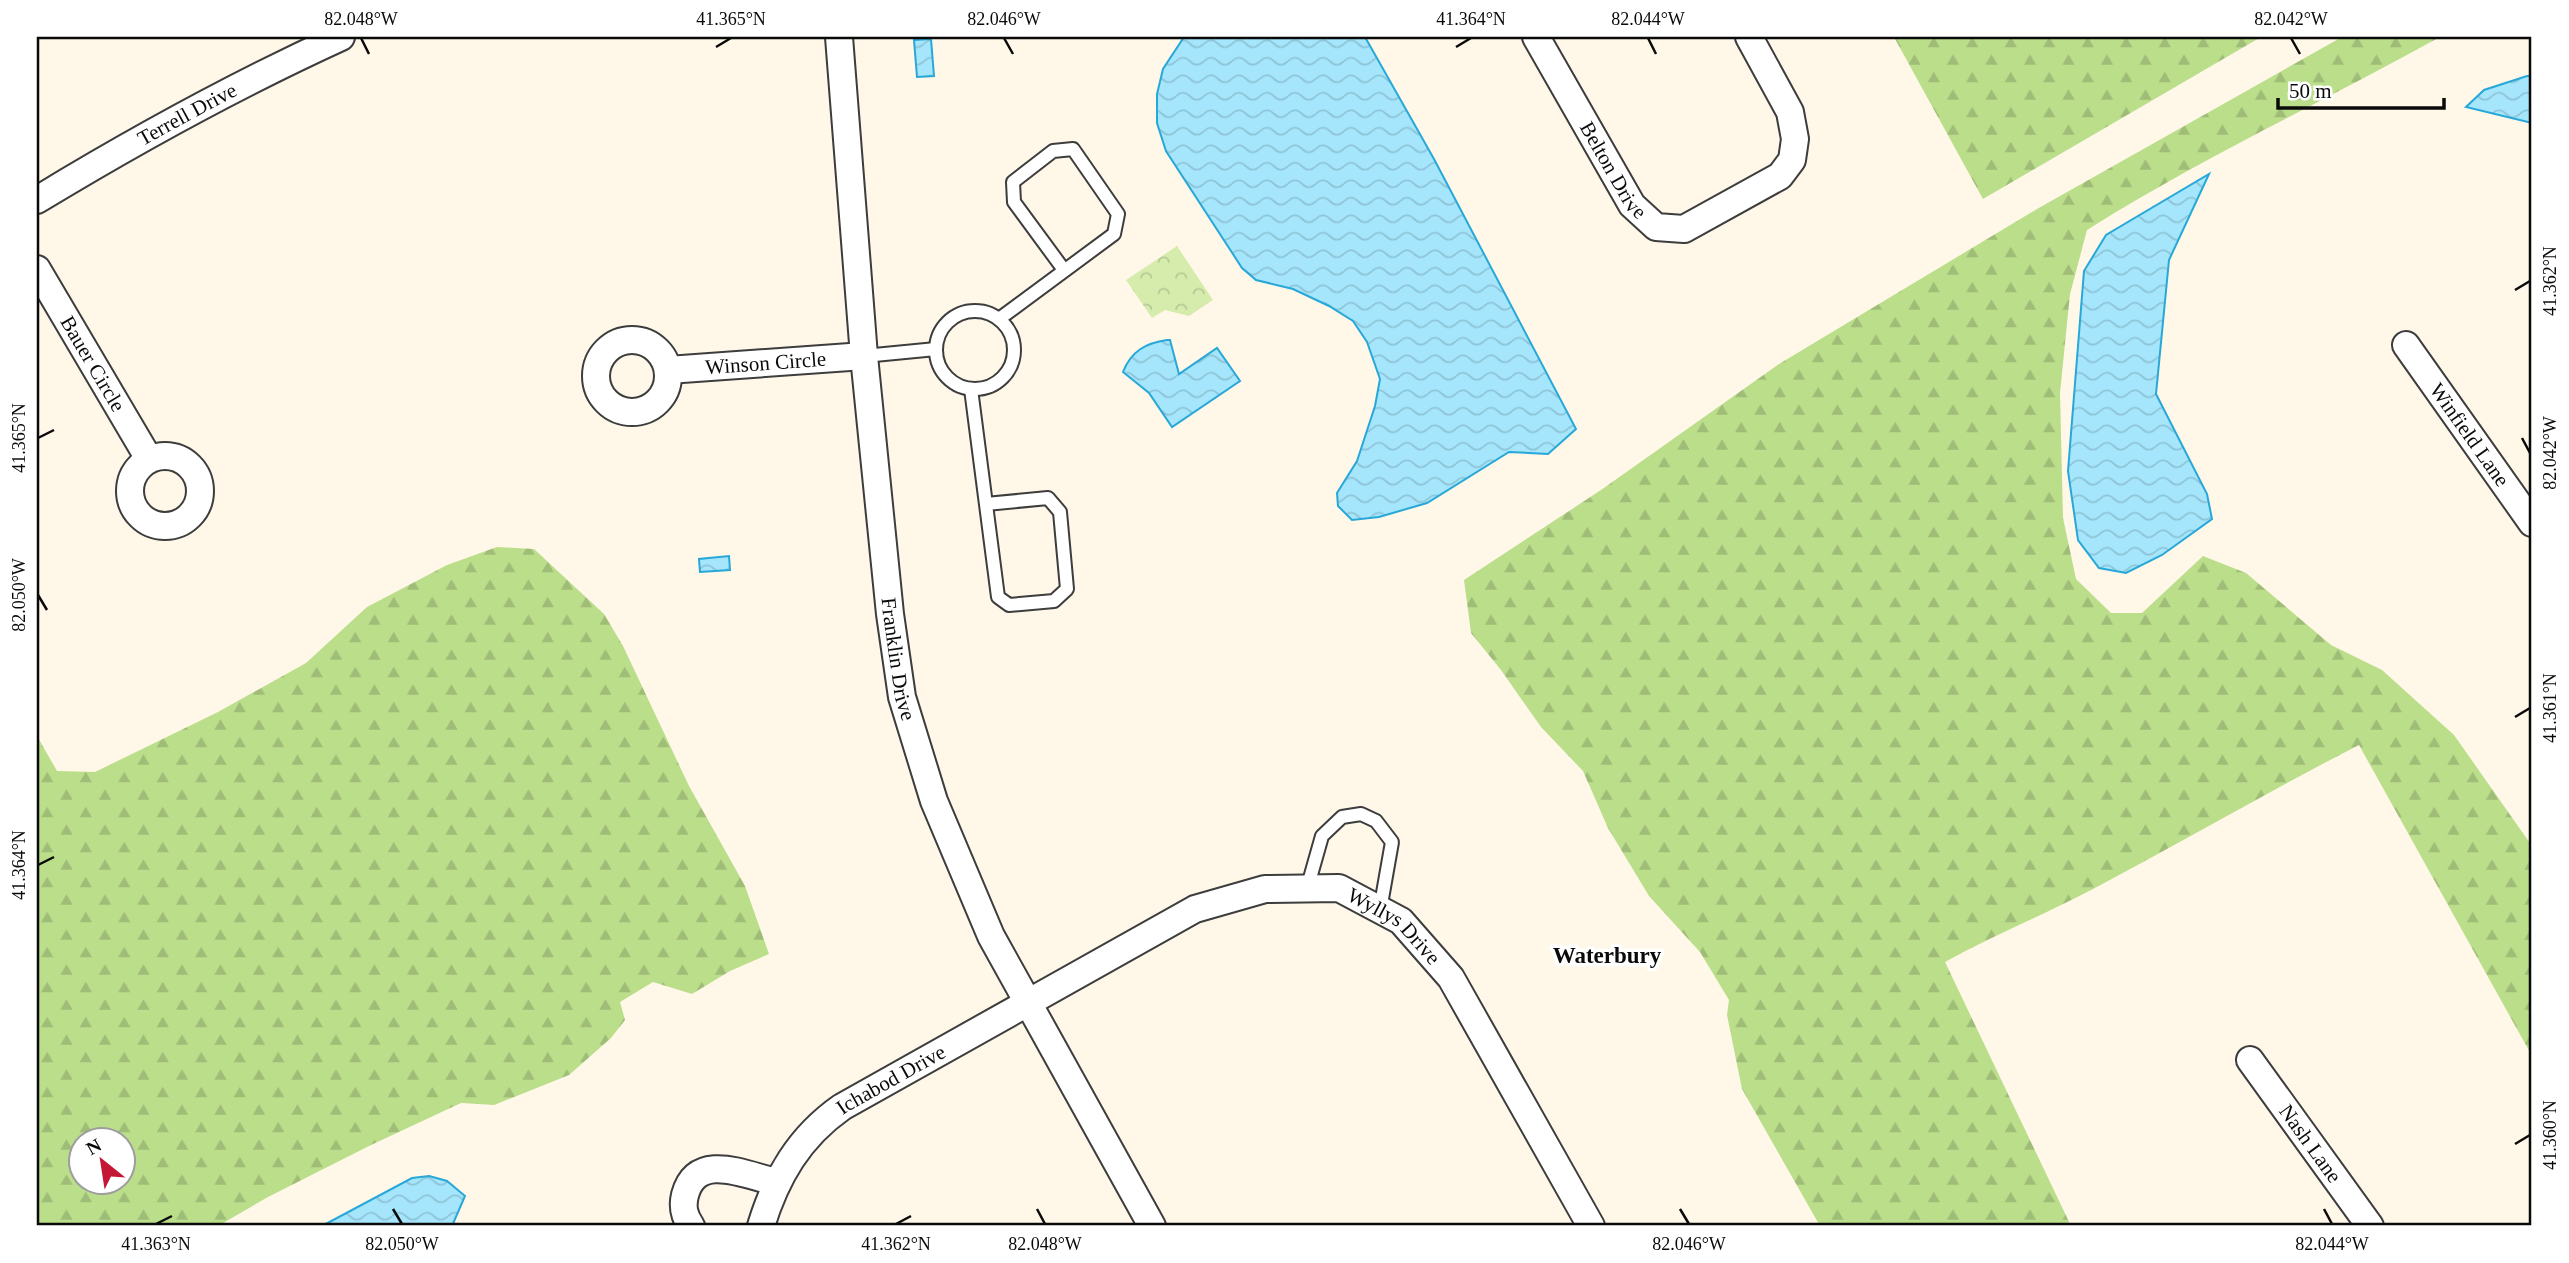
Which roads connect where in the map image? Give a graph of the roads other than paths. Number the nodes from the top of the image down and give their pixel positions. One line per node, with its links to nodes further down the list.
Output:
1 (341, 37): 5 (street, Terrell Drive)
2 (839, 37): 11 (street, Franklin Drive)
3 (1536, 37): 4 (street, Belton Drive)
4 (1749, 37)
5 (37, 200)
6 (37, 269): 14 (street, Bauer Circle)
7 (1064, 270): 7 (lane); 8 (lane)
8 (999, 319): 10 (lane); 13 (lane)
9 (2406, 345): 16 (street, Winfield Lane)
10 (936, 349): 11 (lane); 13 (lane)
11 (864, 356): 12 (street, Winson Circle); 19 (street, Franklin Drive)
12 (668, 370)
13 (971, 389): 15 (lane)
14 (149, 459)
15 (986, 504): 15 (lane)
16 (2532, 523)
17 (1307, 889): 18 (street, Wyllys Drive); 18 (lane); 19 (street, Wyllys Drive)
18 (1380, 909): 25 (street, Wyllys Drive)
19 (1029, 1004): 21 (street, Ichabod Drive); 24 (street, Franklin Drive)
20 (2250, 1060): 26 (street, Nash Lane)
21 (776, 1182): 22 (street); 23 (street, Ichabod Drive)
22 (691, 1226)
23 (761, 1226)
24 (1152, 1226)
25 (1591, 1226)
26 (2370, 1226)

